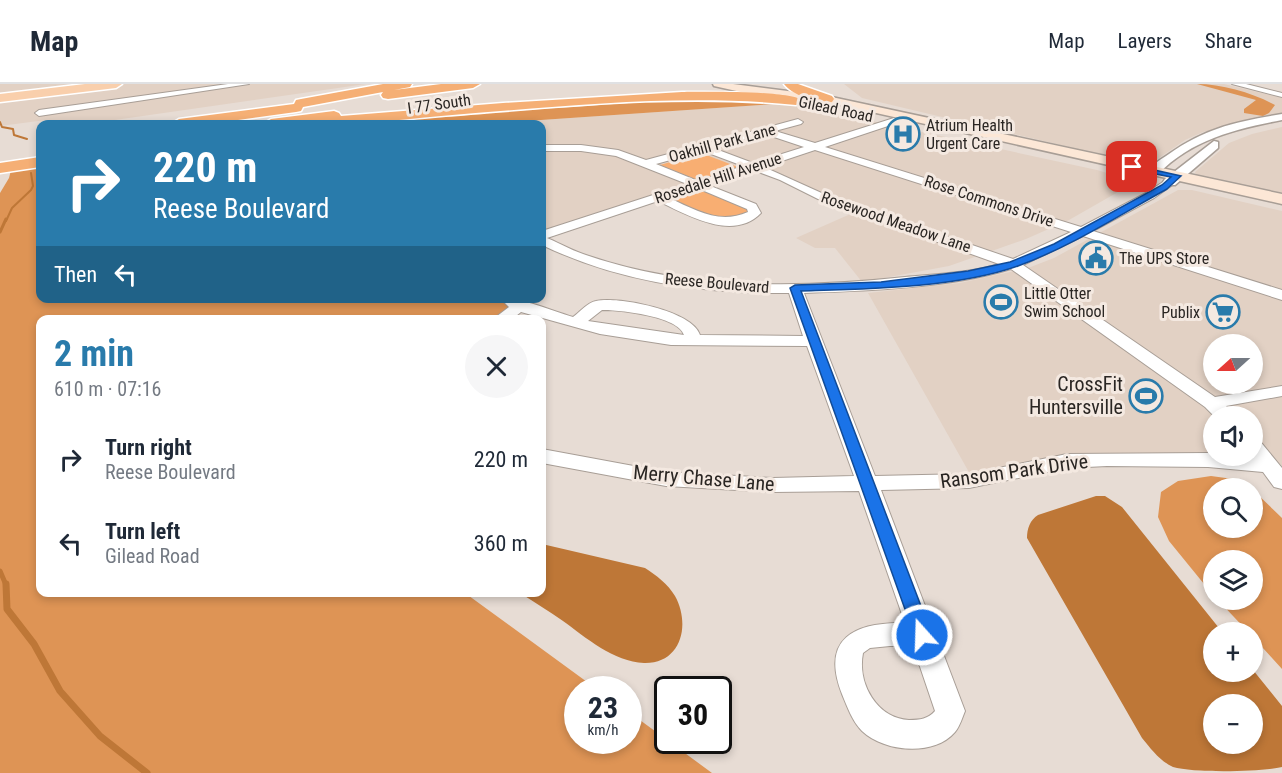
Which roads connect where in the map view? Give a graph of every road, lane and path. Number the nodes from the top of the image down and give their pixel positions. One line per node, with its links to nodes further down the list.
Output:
1 (88, 84): 17 (main road)
2 (118, 84): 17 (main road); 19 (street)
3 (245, 84): 19 (street)
4 (405, 84): 24 (highway)
5 (473, 84): 25 (highway)
6 (490, 84): 26 (highway)
7 (704, 84): 15 (highway)
8 (718, 84): 14 (main road, Gilead Road)
9 (752, 84): 14 (main road, Gilead Road)
10 (791, 84): 18 (highway)
11 (1236, 84): 16 (street)
12 (553, 89): 28 (highway, I 77 South)
13 (513, 92): 27 (highway)
14 (778, 93): 18 (main road, Gilead Road); 20 (main road, Gilead Road)
15 (676, 95): 20 (highway); 29 (highway)
16 (1282, 95)
17 (0, 97)
18 (827, 99): 31 (main road, Gilead Road)
19 (128, 100): 21 (street)
20 (796, 101): 22 (main road, Gilead Road)
21 (39, 113)
22 (862, 114): 30 (main road, Gilead Road); 31 (main road)
23 (1282, 117): 45 (street, Reese Boulevard)
24 (194, 120)
25 (208, 120)
26 (226, 120)
27 (301, 120)
28 (320, 120)
29 (356, 120)
30 (894, 121): 35 (street, Rosedale Hill Avenue); 45 (main road, Gilead Road)
31 (925, 121): 45 (main road, Gilead Road)
32 (798, 122): 34 (street, Oakhill Park Lane)
33 (1282, 124): 44 (street, Reese Boulevard)
34 (765, 131): 35 (street, Rose Commons Drive); 38 (street, Oakhill Park Lane)
35 (816, 147): 43 (street, Rosedale Hill Avenue); 50 (street, Rose Commons Drive)
36 (36, 148): 39 (highway)
37 (546, 148): 41 (street)
38 (703, 148): 41 (street, Oakhill Park Lane); 43 (street, Rosewood Meadow Lane)
39 (0, 153)
40 (36, 161): 42 (highway)
41 (645, 164): 46 (street)
42 (0, 167)
43 (755, 167): 46 (street, Rosedale Hill Avenue); 54 (street, Rosewood Meadow Lane)
44 (1173, 179): 45 (main road, Gilead Road); 48 (main road, Gilead Road); 49 (main road, Gilead Road); 51 (street, Reese Boulevard)
45 (1142, 182): 50 (street, Reese Boulevard)
46 (698, 185): 47 (street, Rosedale Hill Avenue); 47 (street)
47 (659, 197): 52 (street, Rosedale Hill Avenue)
48 (1282, 199)
49 (1282, 207)
50 (1068, 226): 51 (street, Rose Commons Drive); 54 (street, Reese Boulevard)
51 (1084, 231): 55 (street, Reese Boulevard); 58 (street, Rose Commons Drive)
52 (546, 234)
53 (546, 242): 57 (street, Reese Boulevard)
54 (998, 258): 55 (street, Rosewood Meadow Lane); 56 (street, Reese Boulevard)
55 (1013, 264): 56 (street, Reese Boulevard); 65 (street, Rosewood Meadow Lane)
56 (934, 279): 57 (street, Reese Boulevard)
57 (795, 288): 63 (street)
58 (1282, 295)
59 (513, 303): 60 (street); 61 (street)
60 (504, 315)
61 (576, 322): 62 (street); 62 (street)
62 (692, 341): 63 (street)
63 (813, 341): 71 (street)
64 (1282, 391): 65 (street)
65 (1212, 403): 66 (street, Rosewood Meadow Lane)
66 (1215, 406)
67 (546, 457): 71 (street, Merry Chase Lane)
68 (1263, 459): 69 (street)
69 (1269, 466): 70 (street); 71 (street, Ransom Park Drive)
70 (1282, 482)
71 (867, 483): 72 (street)
72 (922, 635): 72 (street)

